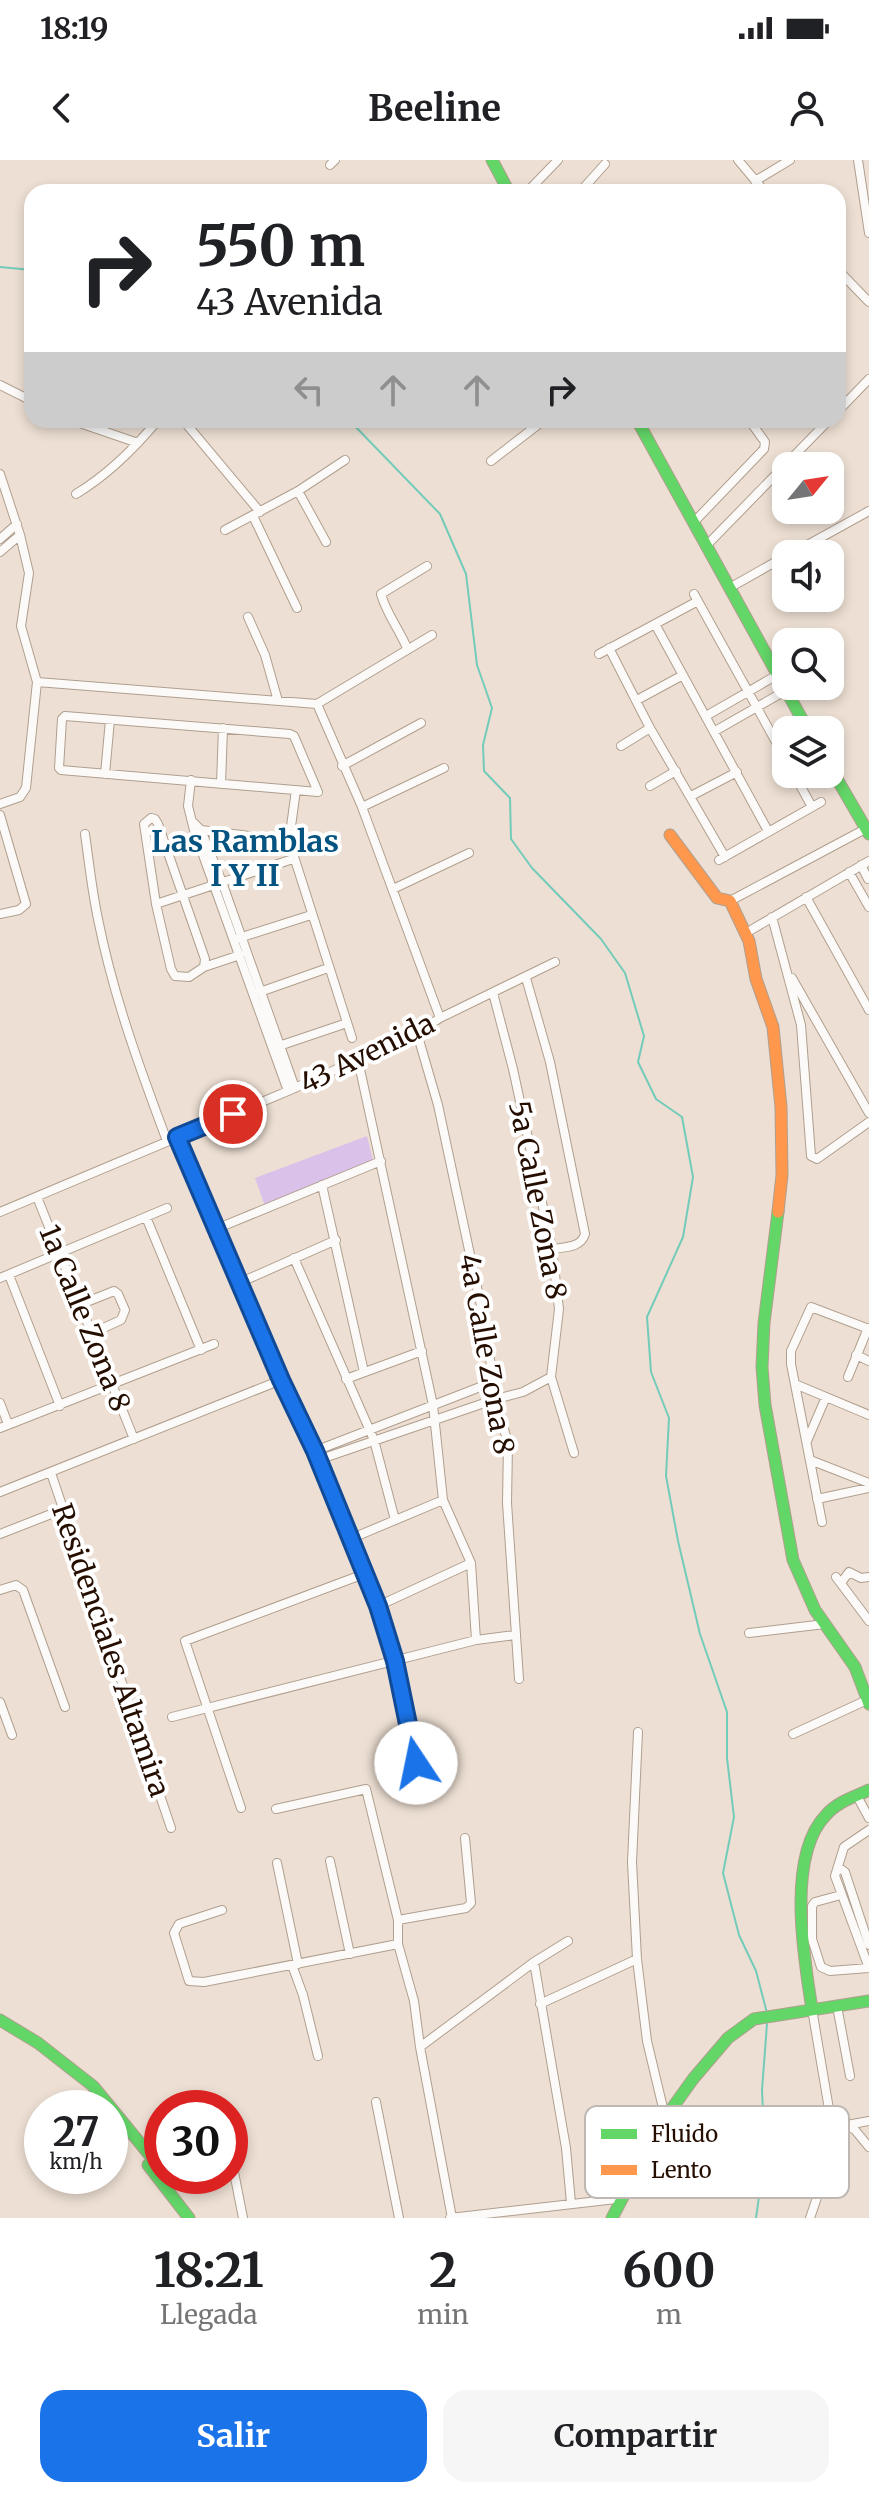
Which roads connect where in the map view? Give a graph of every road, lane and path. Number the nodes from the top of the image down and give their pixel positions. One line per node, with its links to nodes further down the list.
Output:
1 (492, 160): 8 (main road)
2 (558, 160): 9 (street)
3 (738, 160): 7 (street)
4 (790, 160): 7 (street)
5 (858, 160): 12 (street)
6 (605, 164): 10 (street)
7 (755, 181): 11 (street)
8 (505, 184)
9 (535, 184)
10 (587, 184)
11 (758, 184)
12 (869, 233)
13 (846, 278): 14 (street)
14 (869, 302)
15 (869, 379): 18 (street)
16 (0, 385): 17 (street)
17 (24, 397)
18 (846, 403)
19 (94, 428): 26 (street)
20 (151, 428): 26 (street)
21 (189, 428): 33 (street)
22 (534, 428): 28 (street)
23 (641, 428): 34 (main road)
24 (755, 428): 34 (street)
25 (821, 428): 41 (street)
26 (138, 443): 31 (street)
27 (345, 460): 30 (street)
28 (491, 461)
29 (0, 474): 35 (street)
30 (298, 491): 33 (street); 40 (street)
31 (76, 494)
32 (869, 511): 39 (street)
33 (256, 514): 36 (street); 46 (street)
34 (694, 522): 41 (main road)
35 (17, 524): 37 (street); 38 (street)
36 (225, 530)
37 (20, 535): 42 (street); 56 (street)
38 (0, 539)
39 (816, 540)
40 (326, 542)
41 (707, 545): 45 (main road)
42 (0, 552)
43 (772, 564): 45 (street)
44 (427, 566): 50 (street)
45 (731, 587): 53 (main road)
46 (297, 608)
47 (248, 617): 60 (street)
48 (655, 624): 51 (street); 54 (street); 57 (street)
49 (432, 635): 50 (street)
50 (407, 648): 61 (street)
51 (609, 648): 52 (street); 59 (street)
52 (599, 654)
53 (772, 665)
54 (683, 675): 59 (street); 63 (street)
55 (772, 678): 57 (street)
56 (37, 682): 60 (street); 84 (street)
57 (748, 692): 62 (street); 63 (street)
58 (772, 698): 62 (street)
59 (637, 700): 67 (street)
60 (278, 701): 61 (street)
61 (317, 704): 71 (street)
62 (757, 707): 68 (street); 69 (street)
63 (706, 716): 68 (street)
64 (110, 720): 66 (street); 75 (street); 75 (street)
65 (421, 723): 71 (street)
66 (223, 728): 77 (street); 81 (street)
67 (650, 728): 70 (street); 73 (street)
68 (715, 731): 74 (street)
69 (772, 734)
70 (621, 746)
71 (342, 766): 85 (street)
72 (444, 768): 85 (street)
73 (676, 771): 78 (street); 82 (street)
74 (737, 772): 82 (street); 90 (street)
75 (105, 774): 76 (street)
76 (191, 780): 77 (street); 88 (street)
77 (221, 784): 81 (street)
78 (650, 786)
79 (802, 788): 86 (street)
80 (843, 788): 89 (main road)
81 (296, 790): 93 (street)
82 (691, 796): 90 (street)
83 (821, 802): 86 (street)
84 (0, 804)
85 (362, 807): 101 (street)
86 (812, 807): 90 (street)
87 (0, 815): 107 (street)
88 (198, 827): 93 (street); 99 (street)
89 (868, 830): 104 (street)
90 (768, 831)
91 (85, 834): 131 (street)
92 (670, 835): 104 (main road)
93 (289, 841): 95 (street)
94 (469, 853): 101 (street)
95 (293, 859): 99 (street); 108 (street)
96 (865, 863): 97 (street); 98 (street)
97 (849, 872): 100 (street); 103 (street)
98 (869, 878): 100 (street)
99 (219, 884): 102 (street); 111 (street)
100 (857, 885): 106 (street)
101 (393, 889): 121 (street)
102 (182, 895): 105 (street); 105 (street); 114 (street)
103 (806, 897): 109 (street); 120 (street)
104 (730, 901): 193 (main road)
105 (156, 904): 114 (street)
106 (869, 907)
107 (0, 914)
108 (311, 915): 111 (street); 115 (street)
109 (772, 917): 110 (street); 116 (street)
110 (751, 930)
111 (239, 938): 112 (street); 118 (street)
112 (240, 955): 114 (street); 118 (street)
113 (555, 962): 117 (street, 43 Avenida)
114 (204, 967)
115 (328, 968): 118 (street); 122 (street)
116 (787, 971): 128 (street); 129 (street)
117 (526, 978): 119 (street, 43 Avenida); 140 (street)
118 (258, 992): 125 (street)
119 (493, 993): 121 (street, 43 Avenida); 140 (street, 5a Calle Zona 8)
120 (869, 1010)
121 (440, 1018): 123 (street, 43 Avenida)
122 (347, 1023): 124 (street); 125 (street)
123 (417, 1033): 126 (street, 43 Avenida); 158 (street, 4a Calle Zona 8)
124 (352, 1038)
125 (277, 1047): 127 (street)
126 (358, 1060): 127 (street, 43 Avenida); 132 (street)
127 (292, 1089): 130 (street, 43 Avenida)
128 (869, 1113)
129 (869, 1122)
130 (177, 1137): 131 (street, 43 Avenida); 138 (street)
131 (167, 1141): 134 (street, 43 Avenida)
132 (381, 1161): 133 (street); 150 (street)
133 (322, 1185): 138 (street); 139 (street)
134 (37, 1197): 136 (street, 43 Avenida); 141 (street, 1a Calle Zona 8)
135 (167, 1208): 137 (street)
136 (0, 1212)
137 (146, 1217): 141 (street); 149 (street)
138 (216, 1229): 144 (street)
139 (336, 1240): 142 (street); 153 (street)
140 (552, 1249): 154 (street, 5a Calle Zona 8)
141 (59, 1255): 143 (street); 145 (street, 1a Calle Zona 8)
142 (294, 1258): 144 (street); 156 (street)
143 (4, 1276): 165 (street)
144 (239, 1283): 157 (street)
145 (79, 1305): 147 (street, 1a Calle Zona 8); 147 (street)
146 (868, 1328): 151 (street); 159 (street)
147 (90, 1334): 160 (street, 1a Calle Zona 8)
148 (214, 1344): 149 (street)
149 (201, 1350): 160 (street)
150 (422, 1351): 153 (street); 164 (street)
151 (856, 1355): 152 (street); 155 (street)
152 (869, 1361)
153 (364, 1372): 156 (street)
154 (551, 1377): 162 (street); 173 (street, 5a Calle Zona 8)
155 (848, 1377)
156 (346, 1379): 169 (street)
157 (281, 1380): 170 (street); 174 (street)
158 (493, 1382): 162 (street, 4a Calle Zona 8); 164 (street)
159 (795, 1384): 161 (street); 172 (street)
160 (110, 1386): 165 (street); 170 (street, 1a Calle Zona 8)
161 (826, 1397): 166 (street); 172 (street)
162 (496, 1399): 167 (street); 195 (street, 4a Calle Zona 8)
163 (0, 1403): 168 (street)
164 (433, 1405): 167 (street); 169 (street)
165 (60, 1406): 168 (street)
166 (869, 1415)
167 (436, 1419): 171 (street); 180 (street)
168 (4, 1426)
169 (369, 1429): 171 (street); 174 (street)
170 (134, 1439): 176 (street)
171 (374, 1440): 174 (street); 182 (street)
172 (807, 1441): 175 (street)
173 (574, 1453)
174 (316, 1455): 185 (street)
175 (810, 1460): 177 (street); 179 (street)
176 (51, 1473): 178 (street); 181 (street, Residenciales Altamira)
177 (869, 1485): 179 (street)
178 (0, 1492)
179 (817, 1499): 183 (street)
180 (443, 1500): 182 (street); 186 (street)
181 (64, 1509): 184 (street); 213 (street, Residenciales Altamira)
182 (395, 1520): 185 (street)
183 (822, 1522)
184 (0, 1534)
185 (350, 1539): 187 (street)
186 (471, 1563): 191 (street); 196 (street)
187 (364, 1574): 191 (street); 202 (street)
188 (865, 1578): 190 (street); 190 (street)
189 (0, 1590): 201 (street)
190 (847, 1591): 192 (street)
191 (378, 1606): 197 (street)
192 (869, 1621)
193 (825, 1624): 194 (street); 200 (main road)
194 (749, 1633)
195 (515, 1635): 196 (street); 198 (street, 4a Calle Zona 8)
196 (476, 1640): 197 (street)
197 (395, 1661): 202 (street); 207 (street)
198 (519, 1679)
199 (0, 1702): 206 (street)
200 (868, 1702): 205 (street)
201 (65, 1707)
202 (206, 1710): 203 (street); 210 (street)
203 (172, 1717)
204 (638, 1732): 226 (street)
205 (793, 1734)
206 (12, 1735)
207 (416, 1763)
208 (869, 1790): 209 (main road)
209 (857, 1796): 212 (street); 233 (main road)
210 (241, 1808)
211 (276, 1809): 221 (street)
212 (869, 1818)
213 (171, 1828)
214 (869, 1830): 218 (street)
215 (465, 1838): 221 (street)
216 (330, 1861): 225 (street)
217 (277, 1863): 228 (street)
218 (838, 1867): 219 (street); 224 (street)
219 (841, 1895): 229 (street); 229 (street)
220 (222, 1910): 228 (street)
221 (398, 1920): 223 (street)
222 (568, 1941): 227 (street)
223 (398, 1944): 225 (street); 236 (street)
224 (869, 1945)
225 (350, 1954): 228 (street)
226 (637, 1959): 231 (street); 241 (street)
227 (534, 1962): 231 (street); 236 (street)
228 (295, 1965): 237 (street)
229 (869, 1968)
230 (869, 2001): 232 (main road)
231 (540, 2004): 255 (street)
232 (837, 2006): 233 (main road); 238 (street)
233 (812, 2009): 242 (main road); 243 (street)
234 (0, 2020): 249 (main road)
235 (0, 2031): 239 (main road)
236 (420, 2047): 261 (street)
237 (318, 2056)
238 (850, 2076)
239 (82, 2090)
240 (376, 2102): 260 (street)
241 (663, 2106)
242 (674, 2106)
243 (828, 2106)
244 (869, 2121): 245 (street)
245 (849, 2125)
246 (849, 2126): 248 (street)
247 (128, 2141): 257 (main road)
248 (869, 2147)
249 (144, 2148)
250 (181, 2194): 258 (main road)
251 (238, 2194): 259 (street)
252 (618, 2198): 255 (street)
253 (624, 2198): 262 (main road)
254 (817, 2198): 263 (street)
255 (571, 2203): 256 (street)
256 (496, 2216): 261 (street)
257 (189, 2218)
258 (199, 2218)
259 (243, 2218)
260 (399, 2218)
261 (452, 2218)
262 (612, 2218)
263 (810, 2218)

